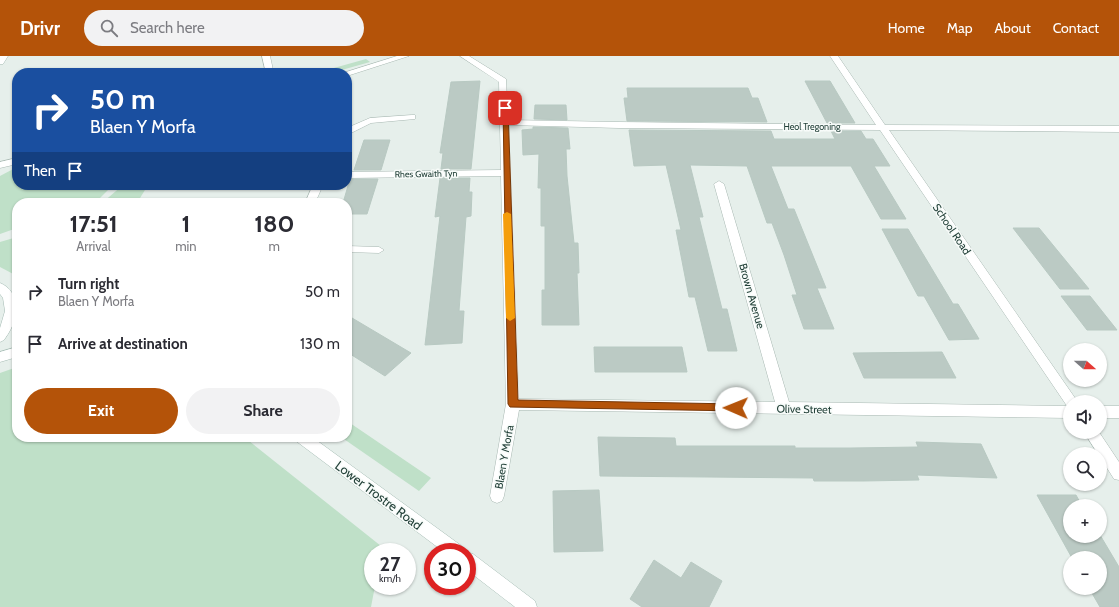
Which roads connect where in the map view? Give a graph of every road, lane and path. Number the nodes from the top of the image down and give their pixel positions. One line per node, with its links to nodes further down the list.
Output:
1 (4, 56): 6 (street)
2 (266, 56): 7 (street)
3 (405, 56): 8 (street)
4 (464, 56): 10 (street, Blaen Y Morfa)
5 (834, 56): 11 (street, School Road)
6 (0, 62)
7 (268, 68)
8 (352, 72)
9 (412, 117): 12 (street)
10 (506, 122): 11 (street, Heol Tregoning); 16 (street, Blaen Y Morfa)
11 (883, 127): 13 (street, Heol Tregoning); 26 (street, School Road)
12 (352, 128)
13 (1119, 129)
14 (12, 162): 15 (street)
15 (0, 165)
16 (505, 173): 17 (street, Rhes Gwaith Tyn); 27 (street, Blaen Y Morfa)
17 (352, 175)
18 (719, 184): 28 (street, Brown Avenue)
19 (352, 250): 20 (street)
20 (379, 250)
21 (1, 287): 22 (street); 23 (street)
22 (12, 292)
23 (0, 337)
24 (12, 353): 25 (street)
25 (0, 357)
26 (1065, 395)
27 (513, 404): 28 (street, Olive Street); 35 (street, Blaen Y Morfa)
28 (784, 408): 29 (street, Olive Street)
29 (1063, 412)
30 (1107, 412): 31 (street)
31 (1119, 412)
32 (1096, 439): 34 (street)
33 (308, 442): 36 (street, Lower Trostre Road)
34 (1119, 474)
35 (497, 496)
36 (445, 543)
37 (476, 567): 38 (street)
38 (530, 607)

